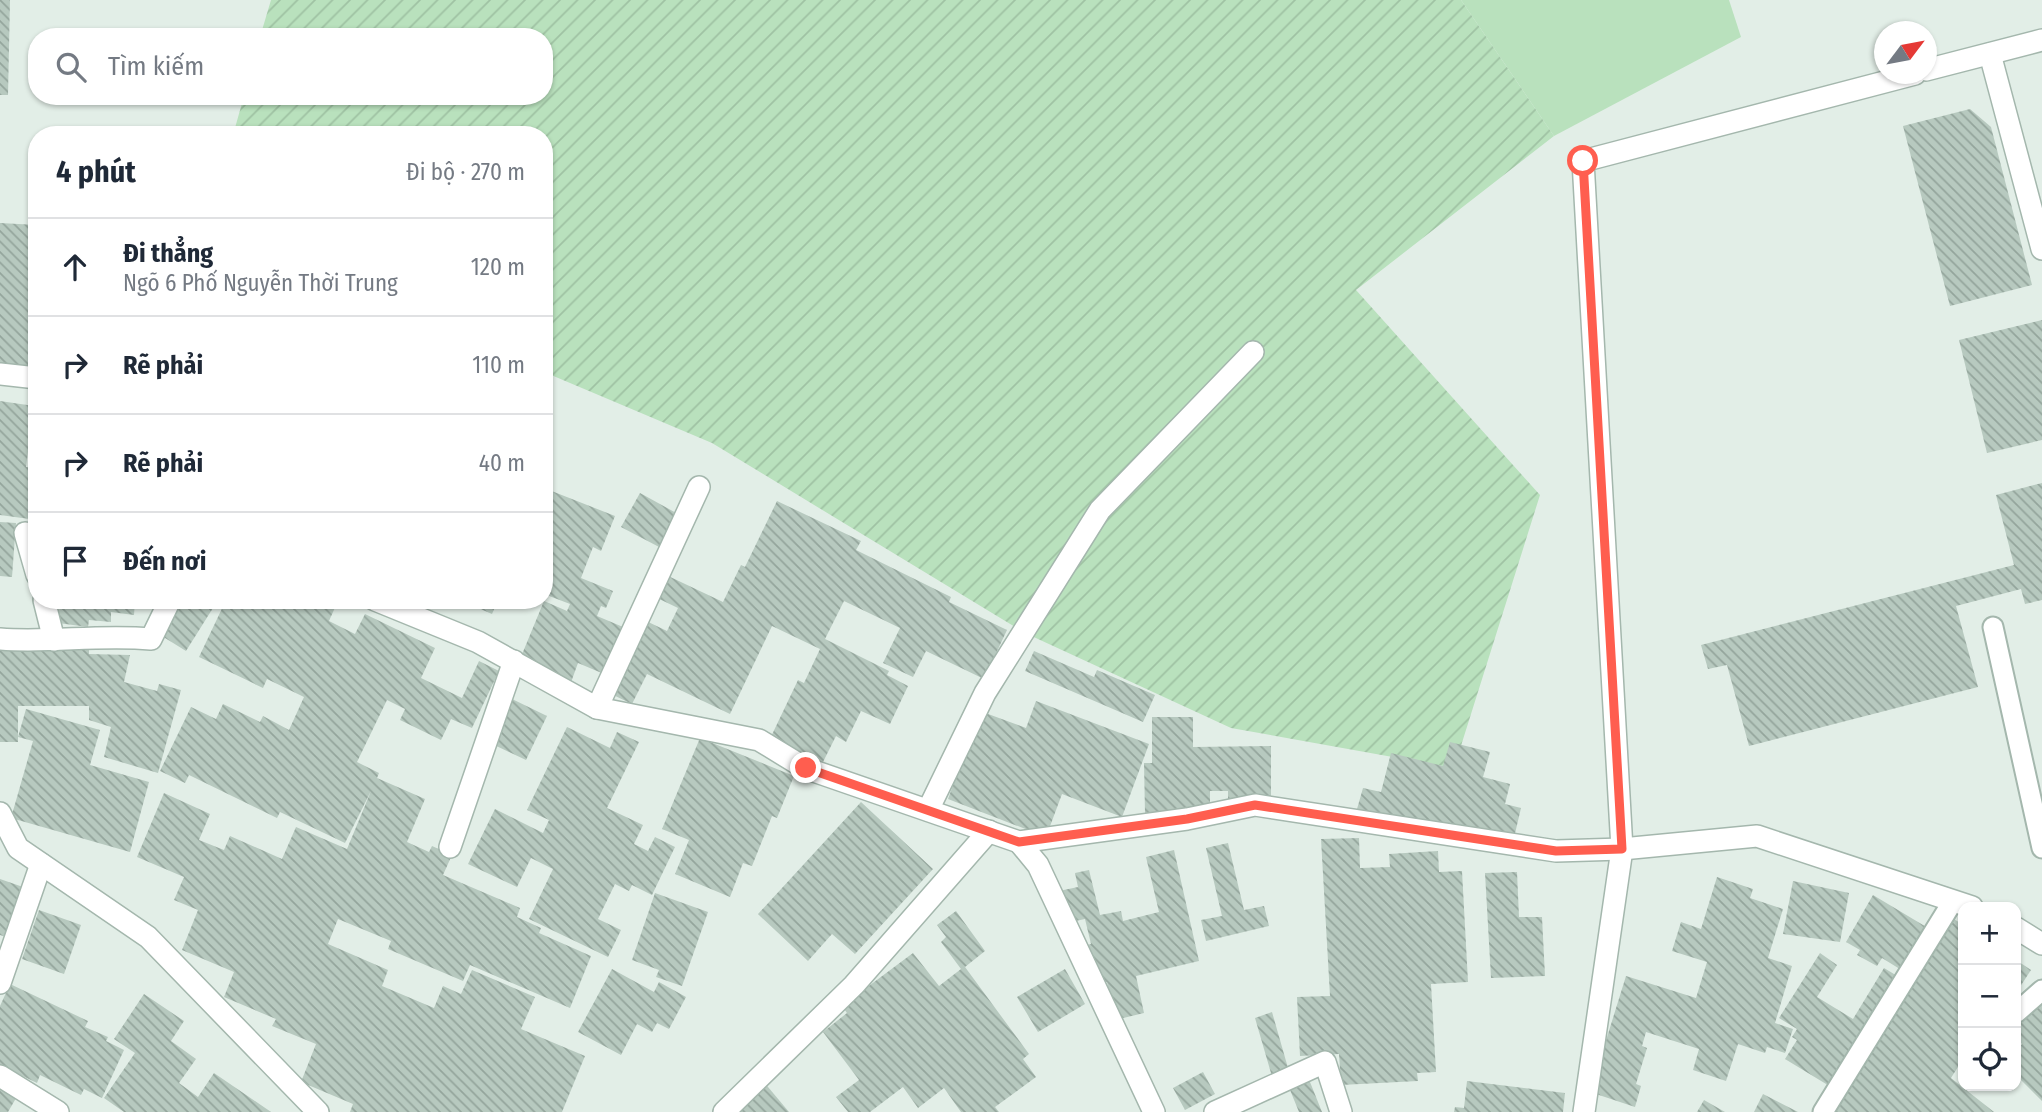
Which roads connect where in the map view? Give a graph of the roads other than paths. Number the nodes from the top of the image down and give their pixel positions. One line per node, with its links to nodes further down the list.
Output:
1 (2042, 40): 2 (street)
2 (1990, 54): 3 (street); 5 (street)
3 (1937, 68)
4 (1877, 84): 26 (street)
5 (2042, 249)
6 (1253, 352): 20 (street)
7 (0, 374): 8 (street)
8 (28, 377)
9 (699, 487): 19 (street)
10 (25, 533): 11 (street)
11 (28, 544)
12 (46, 609): 17 (street)
13 (166, 609): 17 (street)
14 (397, 609): 18 (street)
15 (1993, 627): 25 (lane)
16 (0, 639): 17 (street)
17 (54, 640)
18 (514, 662): 19 (street); 24 (street)
19 (597, 708): 20 (street)
20 (928, 810): 22 (street)
21 (0, 813): 27 (street)
22 (989, 831): 23 (street); 38 (street)
23 (1019, 842): 26 (street); 39 (street)
24 (450, 846)
25 (2042, 848)
26 (1622, 849): 28 (street); 42 (street)
27 (41, 864): 32 (street); 37 (street)
28 (1958, 903)
29 (1958, 910): 43 (lane)
30 (2021, 931): 31 (street)
31 (2042, 944)
32 (0, 982)
33 (2042, 990): 34 (lane)
34 (2021, 1009)
35 (0, 1076): 36 (street)
36 (58, 1112)
37 (317, 1112)
38 (724, 1112)
39 (1154, 1112)
40 (1215, 1112): 41 (street)
41 (1341, 1112)
42 (1584, 1112)
43 (1823, 1112)

